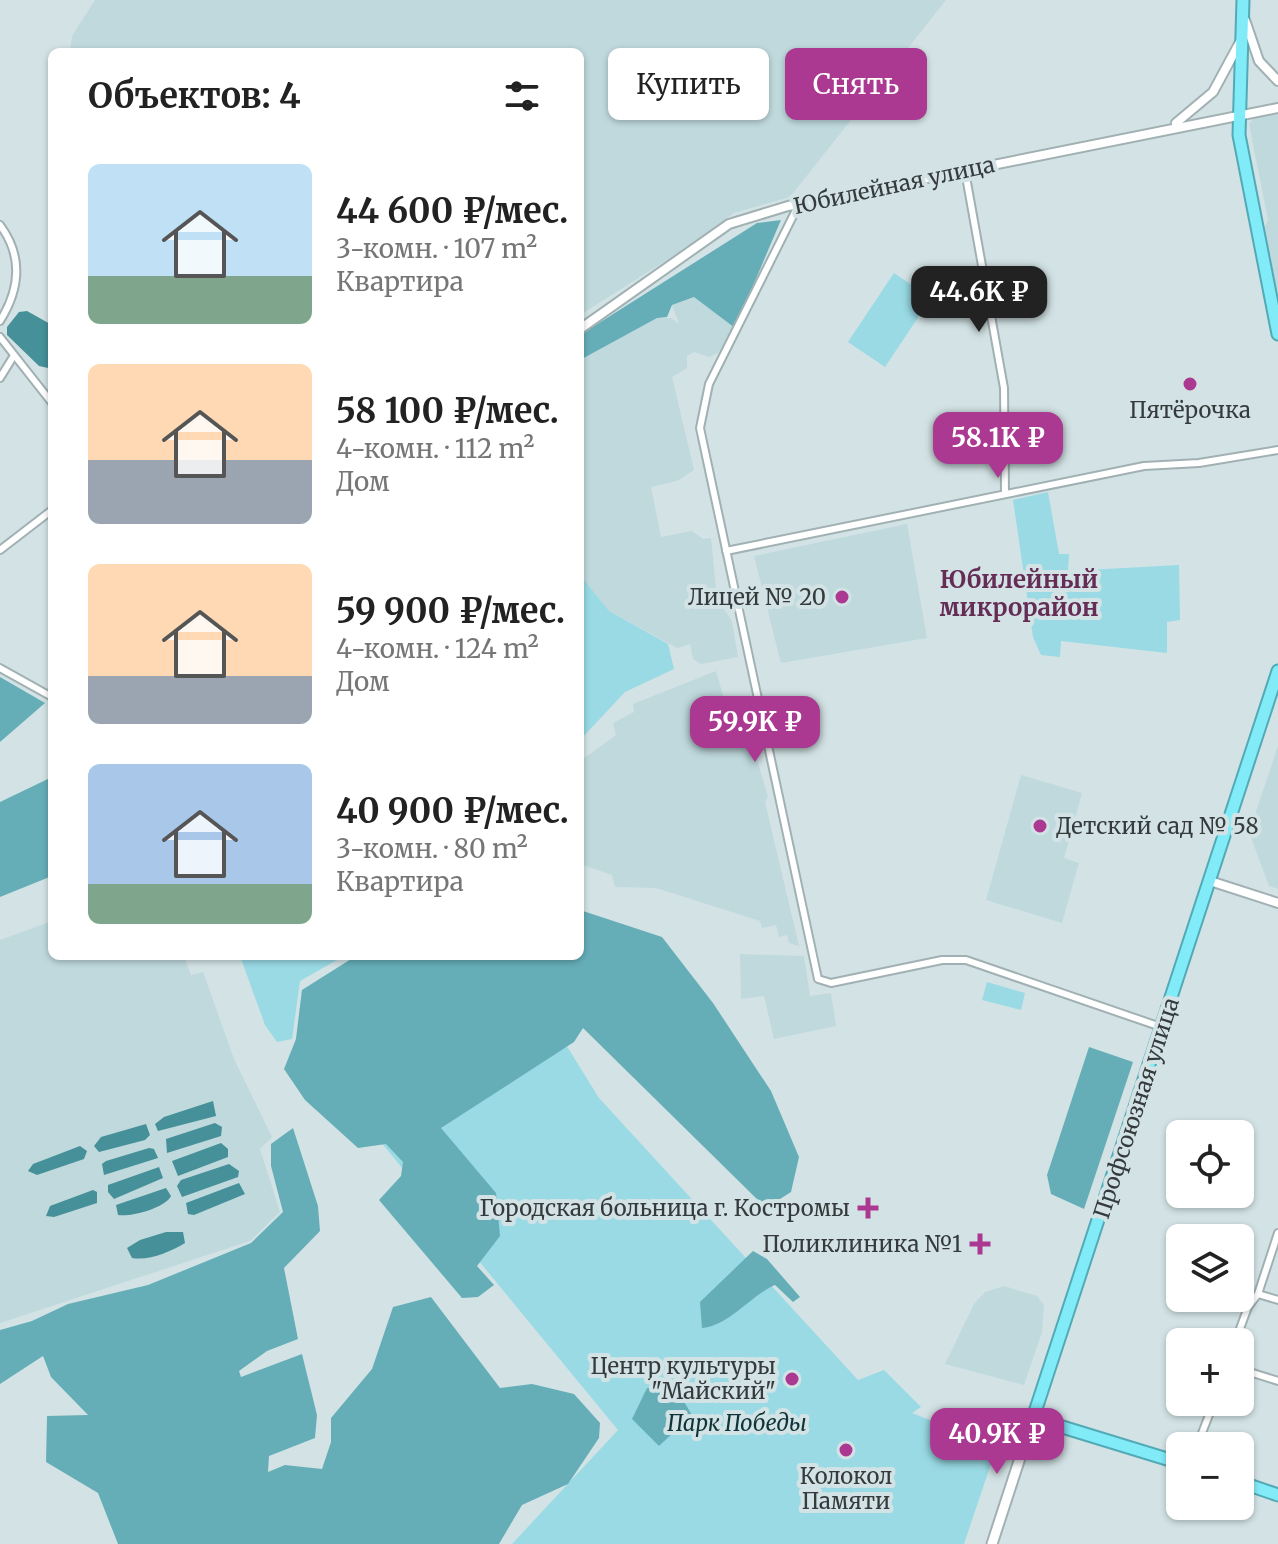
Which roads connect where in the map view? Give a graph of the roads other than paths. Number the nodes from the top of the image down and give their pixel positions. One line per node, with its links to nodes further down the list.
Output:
1 (1243, 0): 2 (highway)
2 (1242, 14): 3 (highway); 4 (street)
3 (1240, 41): 6 (highway); 7 (street)
4 (1278, 81)
5 (1278, 108): 6 (street, Юбилейная улица)
6 (1239, 116): 7 (street, Юбилейная улица); 13 (highway)
7 (1169, 128): 8 (street, Юбилейная улица)
8 (965, 171): 9 (street, Юбилейная улица); 19 (street)
9 (799, 204): 12 (street, Юбилейная улица); 22 (street)
10 (0, 225): 11 (street)
11 (0, 321)
12 (584, 326)
13 (1278, 334)
14 (0, 337): 15 (street)
15 (13, 357): 16 (street); 17 (street)
16 (0, 378)
17 (48, 398)
18 (1278, 450): 19 (street)
19 (1005, 494): 22 (street)
20 (48, 513): 21 (street)
21 (0, 550)
22 (726, 551): 29 (street)
23 (0, 668): 26 (street)
24 (1278, 671): 25 (highway, Профсоюзная улица)
25 (1274, 694): 27 (highway, Профсоюзная улица)
26 (48, 695)
27 (1210, 881): 28 (street); 29 (highway, Профсоюзная улица)
28 (1278, 903)
29 (1163, 1028): 36 (highway, Профсоюзная улица)
30 (1278, 1233): 31 (street)
31 (1258, 1294): 32 (street); 33 (street)
32 (1278, 1300)
33 (1240, 1328)
34 (1254, 1373): 35 (street)
35 (1278, 1381)
36 (1033, 1418): 37 (highway); 40 (main road, Профсоюзная улица)
37 (1166, 1459)
38 (1254, 1487): 39 (highway)
39 (1278, 1495)
40 (992, 1544)

